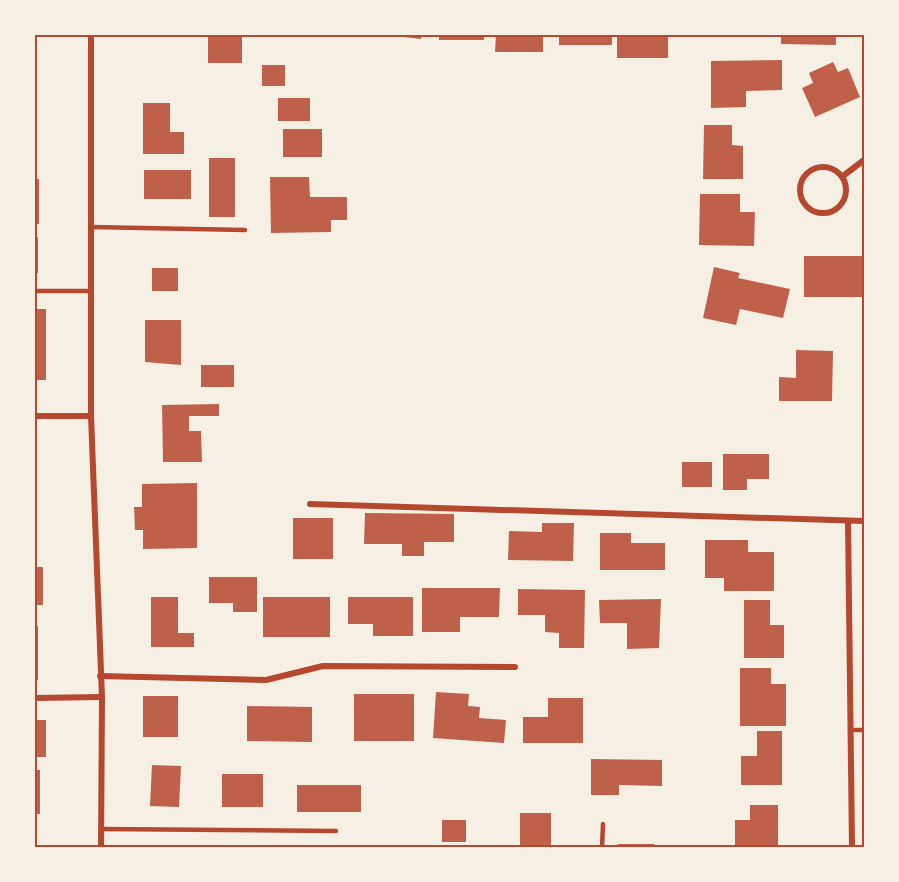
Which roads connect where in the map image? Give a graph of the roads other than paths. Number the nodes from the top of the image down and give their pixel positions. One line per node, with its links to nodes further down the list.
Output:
1 (91, 34): 4 (street)
2 (864, 160): 3 (street)
3 (843, 176): 3 (street)
4 (91, 228): 5 (lane); 7 (street)
5 (245, 230)
6 (34, 291): 7 (lane)
7 (91, 291): 9 (street)
8 (34, 416): 9 (street)
9 (91, 417): 14 (street)
10 (310, 504): 11 (street)
11 (848, 521): 12 (street); 17 (street)
12 (864, 521)
13 (515, 667): 14 (street)
14 (100, 676): 15 (street)
15 (102, 697): 16 (street); 20 (street)
16 (34, 698)
17 (850, 730): 18 (lane); 24 (street)
18 (864, 730)
19 (603, 824): 23 (lane)
20 (102, 829): 21 (lane); 22 (street)
21 (336, 831)
22 (101, 848)
23 (602, 848)
24 (852, 848)

